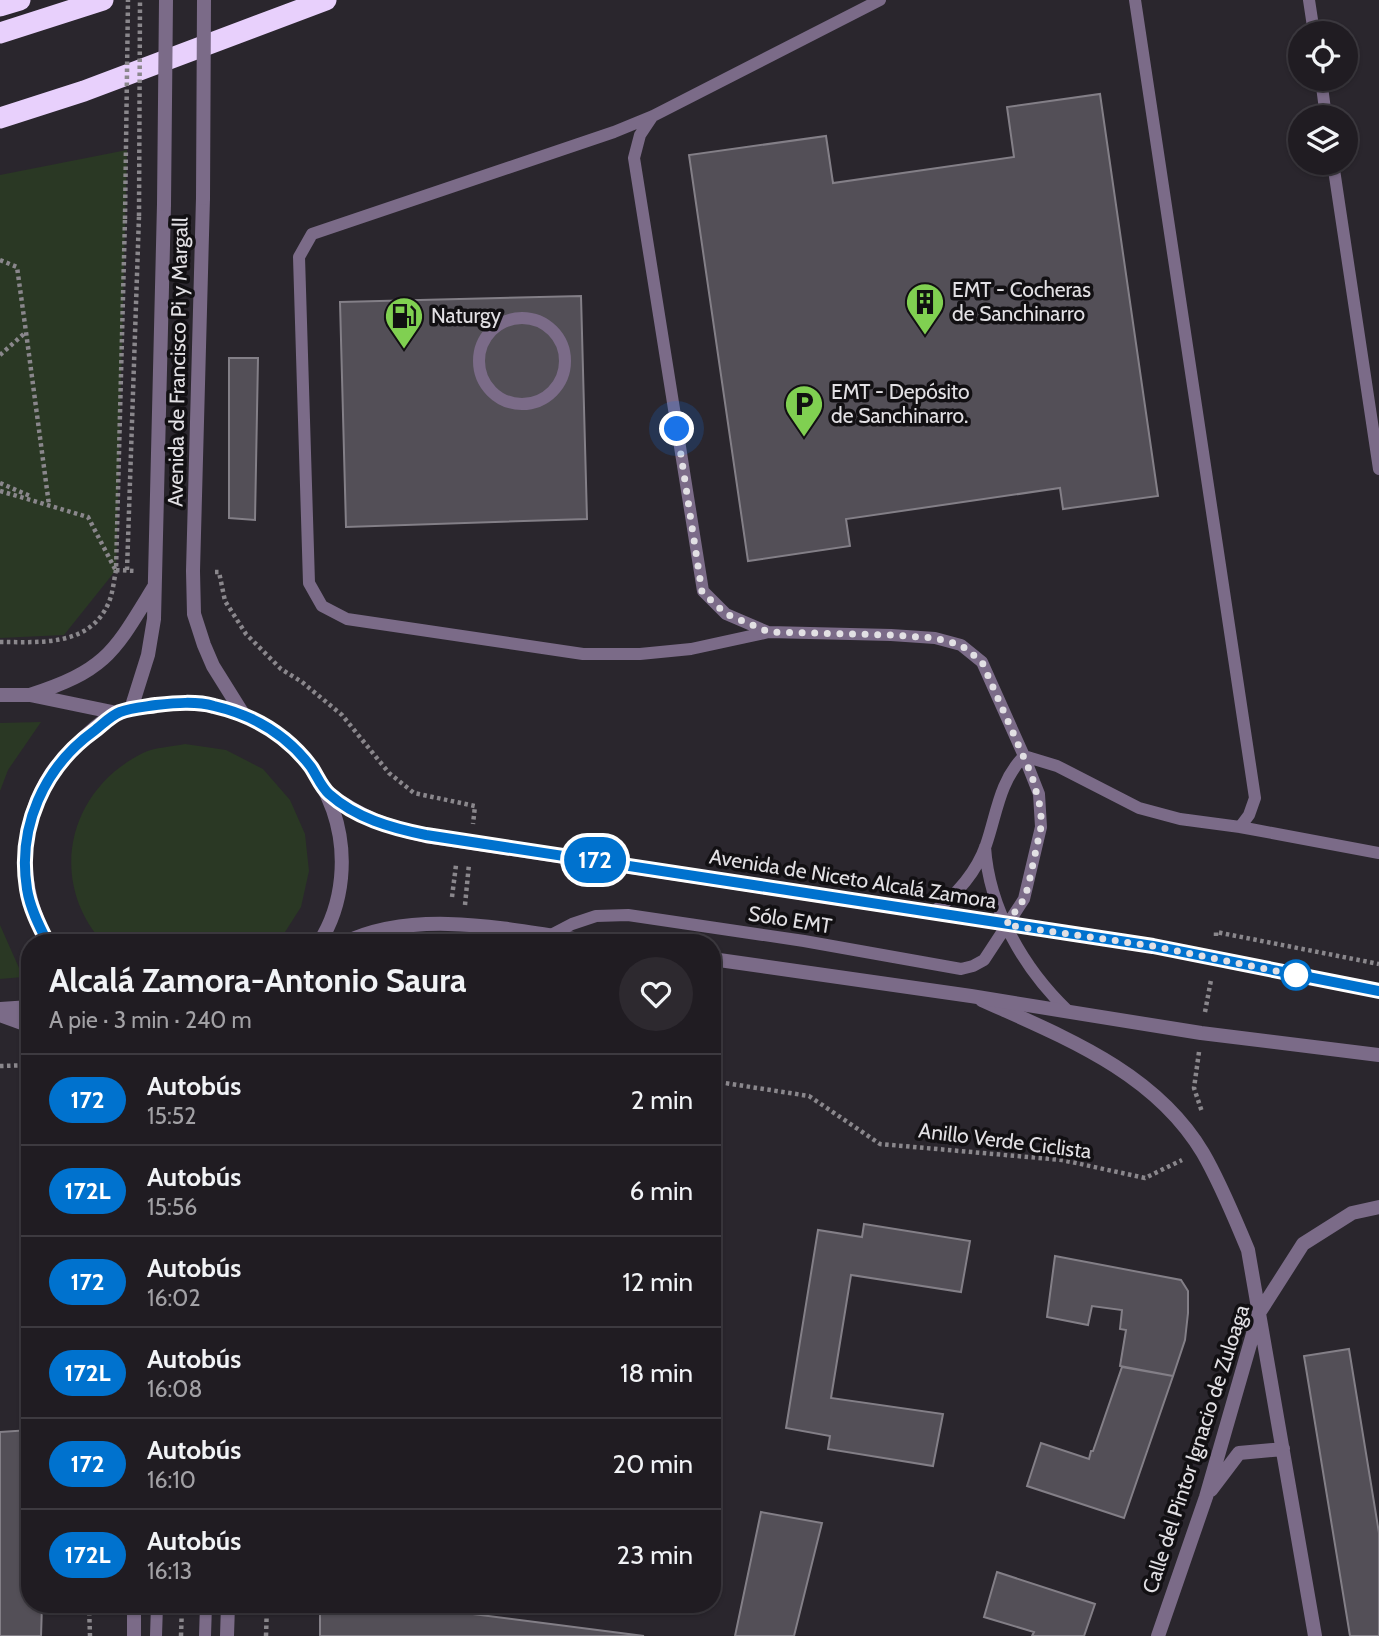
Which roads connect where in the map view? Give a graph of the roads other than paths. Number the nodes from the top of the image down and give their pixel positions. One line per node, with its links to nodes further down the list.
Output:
1 (20, 0): 9 (highway)
2 (103, 0): 11 (highway)
3 (166, 0): 17 (street, Avenida de Francisco Pi y Margall, bridge)
4 (204, 0): 22 (street, Avenida de Francisco Pi y Margall, bridge)
5 (326, 0): 13 (highway)
6 (880, 0): 12 (lane)
7 (1135, 0): 25 (lane)
8 (1309, 0): 10 (lane)
9 (0, 6)
10 (1312, 21)
11 (0, 33)
12 (653, 116): 18 (lane); 18 (lane)
13 (0, 118)
14 (1335, 175): 16 (lane)
15 (482, 345): 15 (lane)
16 (1379, 469)
17 (155, 586): 20 (street); 21 (street, Avenida de Francisco Pi y Margall)
18 (769, 632): 23 (lane, Sólo EMT)
19 (0, 695): 20 (street)
20 (30, 695): 21 (street)
21 (124, 711): 22 (street); 30 (street)
22 (243, 714): 24 (street)
23 (1024, 756): 25 (lane); 26 (lane); 29 (lane, Sólo EMT)
24 (327, 793): 28 (street, Avenida de Niceto Alcalá Zamora); 31 (street)
25 (1240, 827): 27 (lane)
26 (985, 847): 28 (lane); 29 (lane)
27 (1379, 853)
28 (932, 913): 29 (street, Avenida de Niceto Alcalá Zamora)
29 (1006, 925): 34 (lane, Sólo EMT); 36 (street, Avenida de Niceto Alcalá Zamora); 40 (lane)
30 (43, 934)
31 (325, 934)
32 (369, 934): 33 (street)
33 (533, 934)
34 (553, 934)
35 (721, 960): 37 (street)
36 (1379, 991)
37 (971, 996): 40 (street); 45 (street)
38 (21, 1008): 39 (street)
39 (0, 1009)
40 (1068, 1011): 43 (street)
41 (0, 1015): 42 (street)
42 (21, 1023)
43 (1379, 1055)
44 (1379, 1207): 45 (street, Calle del Pintor Ignacio de Zuloaga)
45 (1259, 1313): 46 (street); 47 (street, Calle del Pintor Ignacio de Zuloaga)
46 (1283, 1449): 47 (street); 57 (street)
47 (1206, 1497): 56 (street, Calle del Pintor Ignacio de Zuloaga)
48 (134, 1613): 52 (street)
49 (157, 1613): 53 (lane)
50 (206, 1613): 54 (lane)
51 (228, 1613): 55 (street)
52 (134, 1636)
53 (156, 1636)
54 (205, 1636)
55 (227, 1636)
56 (1157, 1636)
57 (1315, 1636)

